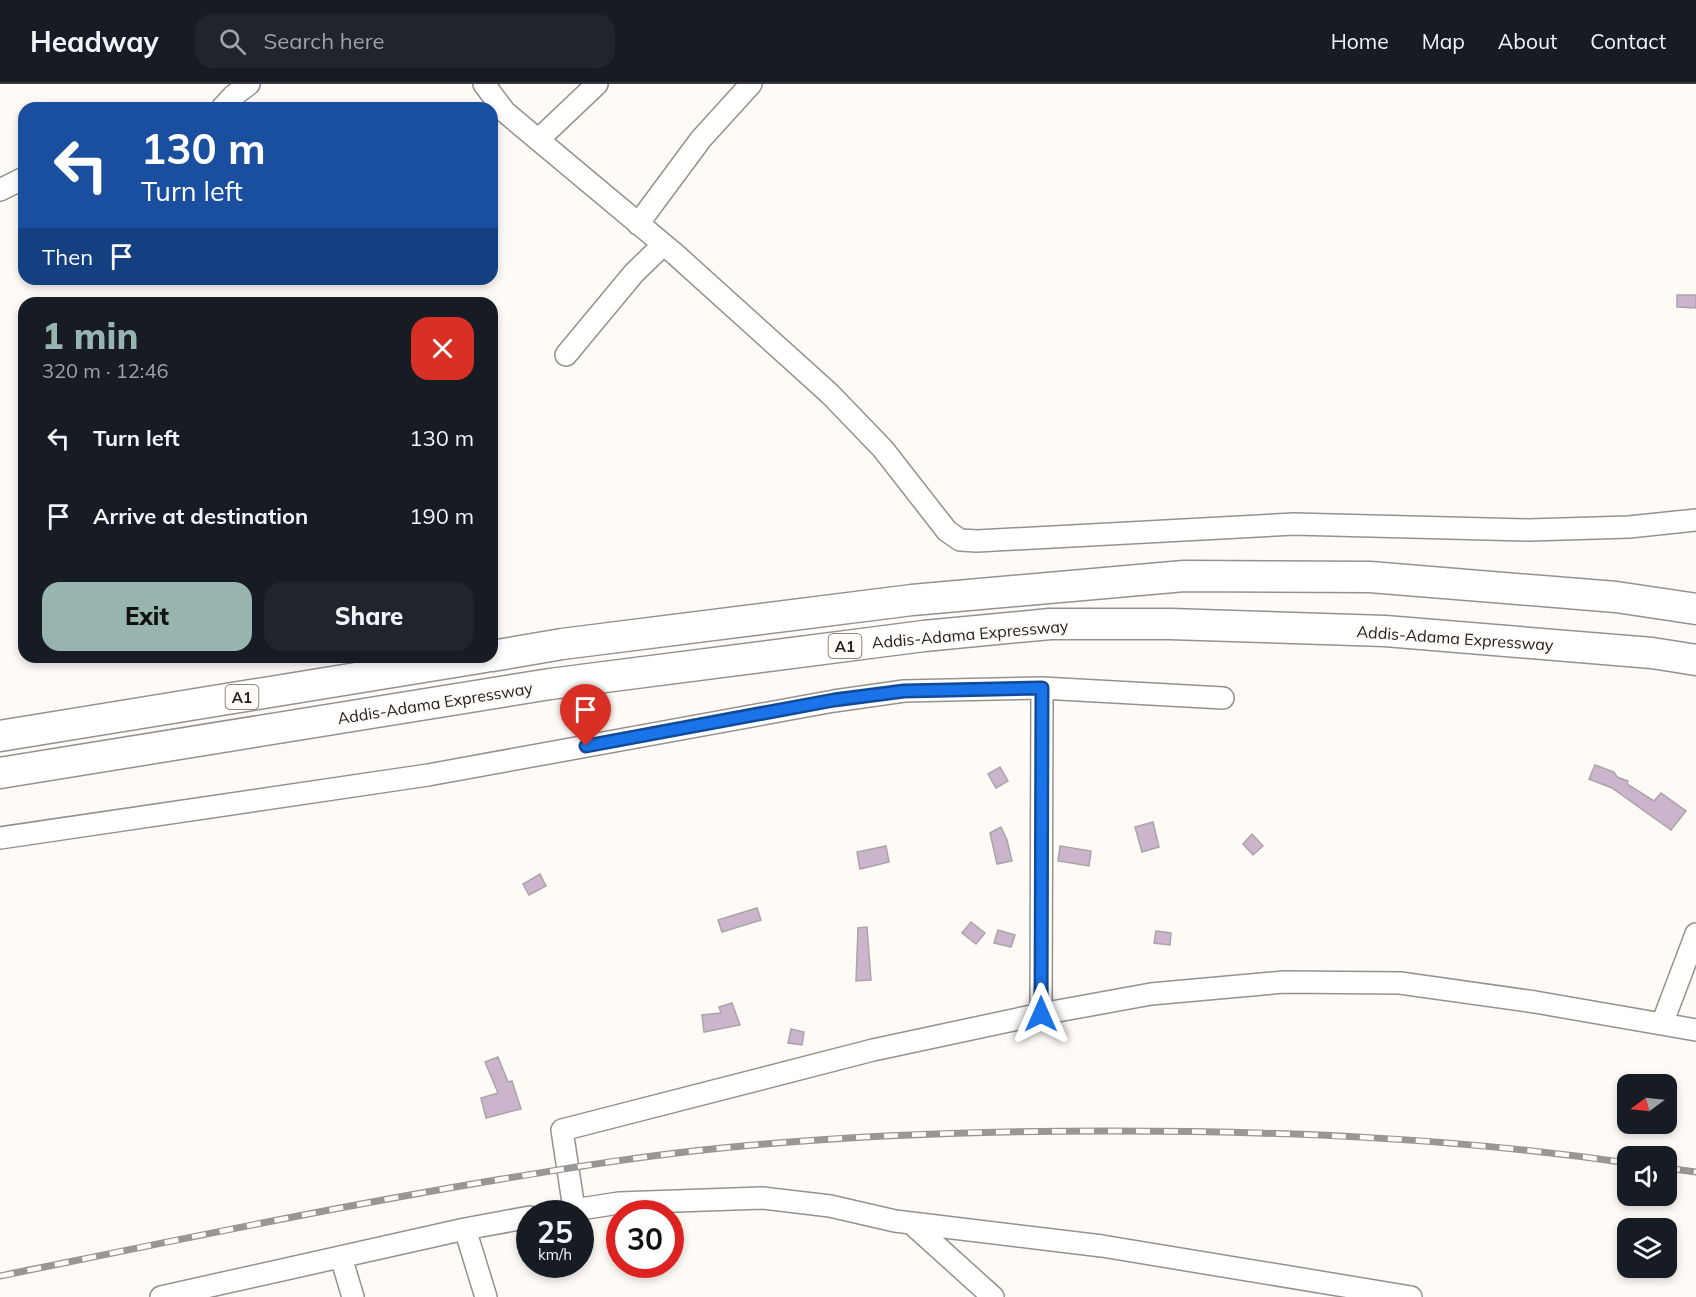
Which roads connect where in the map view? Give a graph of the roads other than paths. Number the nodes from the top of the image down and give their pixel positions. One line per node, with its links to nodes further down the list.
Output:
1 (484, 84): 4 (street)
2 (597, 84): 4 (street)
3 (751, 84): 7 (street)
4 (538, 140): 7 (street)
5 (18, 181): 6 (street)
6 (0, 190)
7 (638, 224): 8 (street)
8 (663, 245): 9 (street); 10 (street)
9 (566, 355)
10 (1696, 520)
11 (1696, 609): 12 (highway, A1)
12 (498, 655)
13 (1696, 660): 18 (highway, Addis-Adama Expressway / A1)
14 (448, 663): 17 (highway, A1)
15 (1042, 688): 16 (street); 19 (street); 21 (street)
16 (1223, 698)
17 (0, 736)
18 (0, 773)
19 (0, 838)
20 (1696, 934): 22 (street)
21 (1041, 1014): 22 (street); 24 (street)
22 (1662, 1024): 23 (street)
23 (1696, 1030)
24 (573, 1200)
25 (594, 1206): 27 (street)
26 (516, 1220): 28 (street)
27 (911, 1223): 34 (street); 35 (street)
28 (465, 1229): 29 (street); 33 (street)
29 (341, 1257): 30 (street); 32 (street)
30 (197, 1293): 31 (street)
31 (161, 1297)
32 (353, 1297)
33 (486, 1297)
34 (993, 1297)
35 (1411, 1297)

